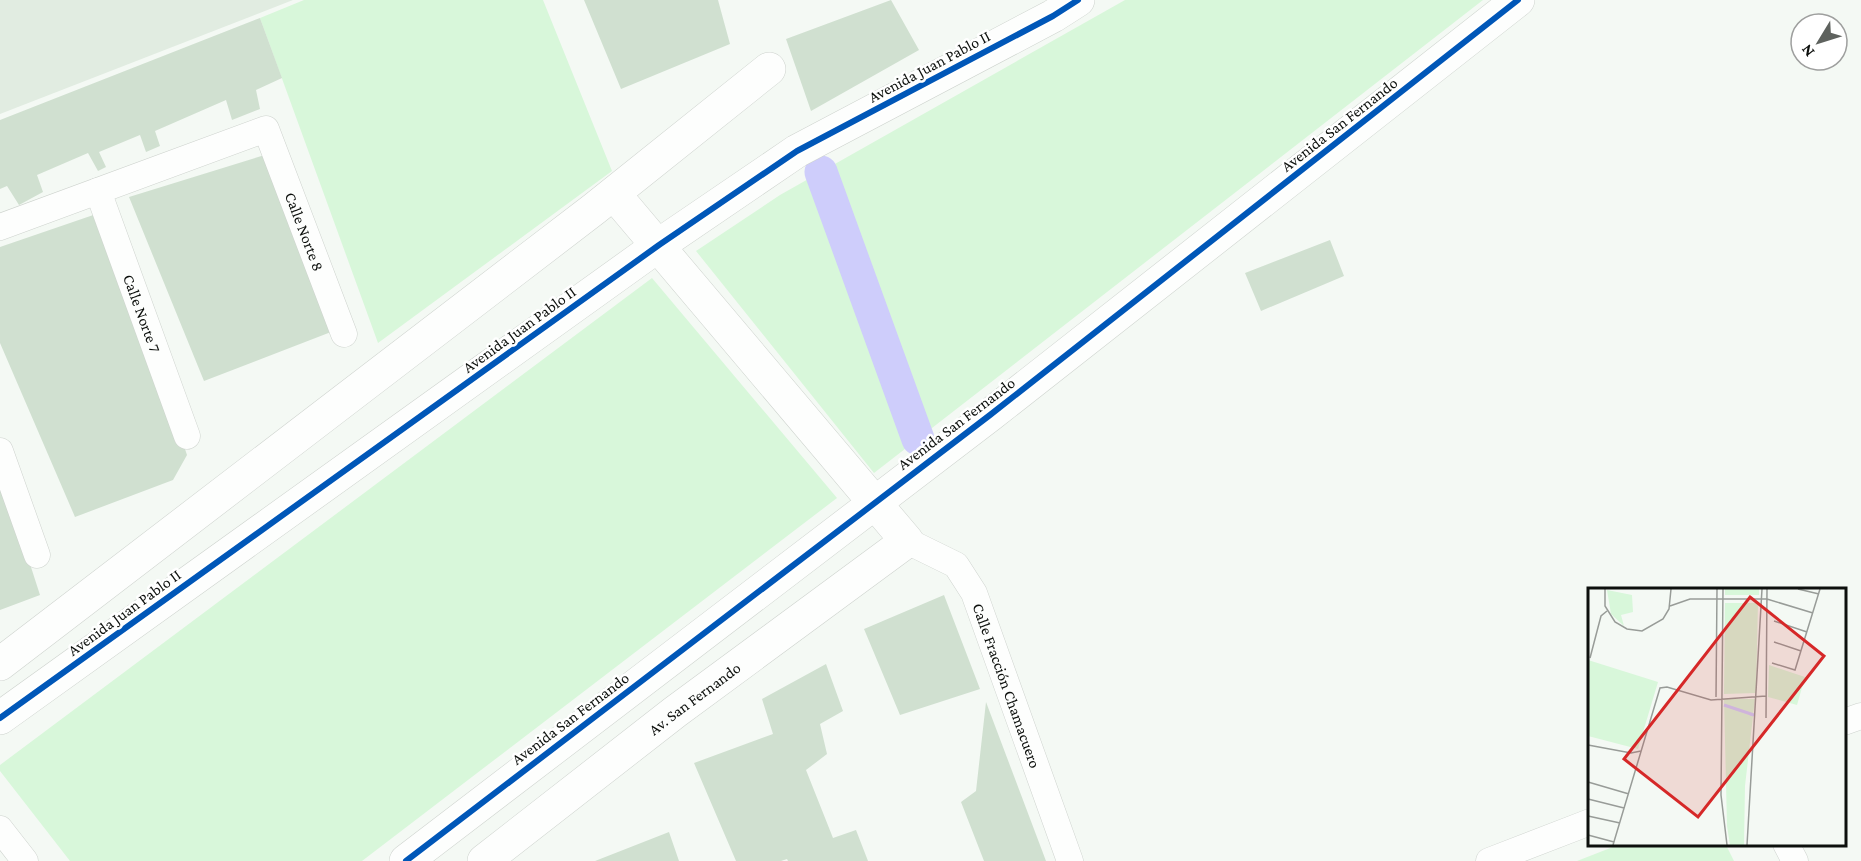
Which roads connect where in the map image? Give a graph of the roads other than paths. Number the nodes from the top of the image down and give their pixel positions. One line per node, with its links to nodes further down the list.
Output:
1 (1078, 0): 7 (street, Avenida Juan Pablo II)
2 (1518, 0): 11 (street, Avenida San Fernando)
3 (769, 69): 5 (street)
4 (98, 191): 6 (street); 8 (street, Calle Norte 8); 9 (street, Calle Norte 7)
5 (614, 194): 7 (street); 14 (street)
6 (0, 228)
7 (659, 245): 11 (street); 16 (street, Avenida Juan Pablo II)
8 (344, 334)
9 (187, 436)
10 (0, 452): 13 (street)
11 (875, 502): 12 (street); 22 (street, Avenida San Fernando)
12 (907, 542): 23 (street, Av. San Fernando); 24 (street, Calle Fracción Chamacuero)
13 (37, 555)
14 (0, 664)
15 (1861, 716): 17 (street)
16 (0, 718)
17 (1846, 722)
18 (1588, 823): 25 (street)
19 (0, 829): 21 (street)
20 (1787, 846): 26 (street)
21 (25, 861)
22 (406, 861)
23 (484, 861)
24 (1070, 861)
25 (1490, 861)
26 (1795, 861)

